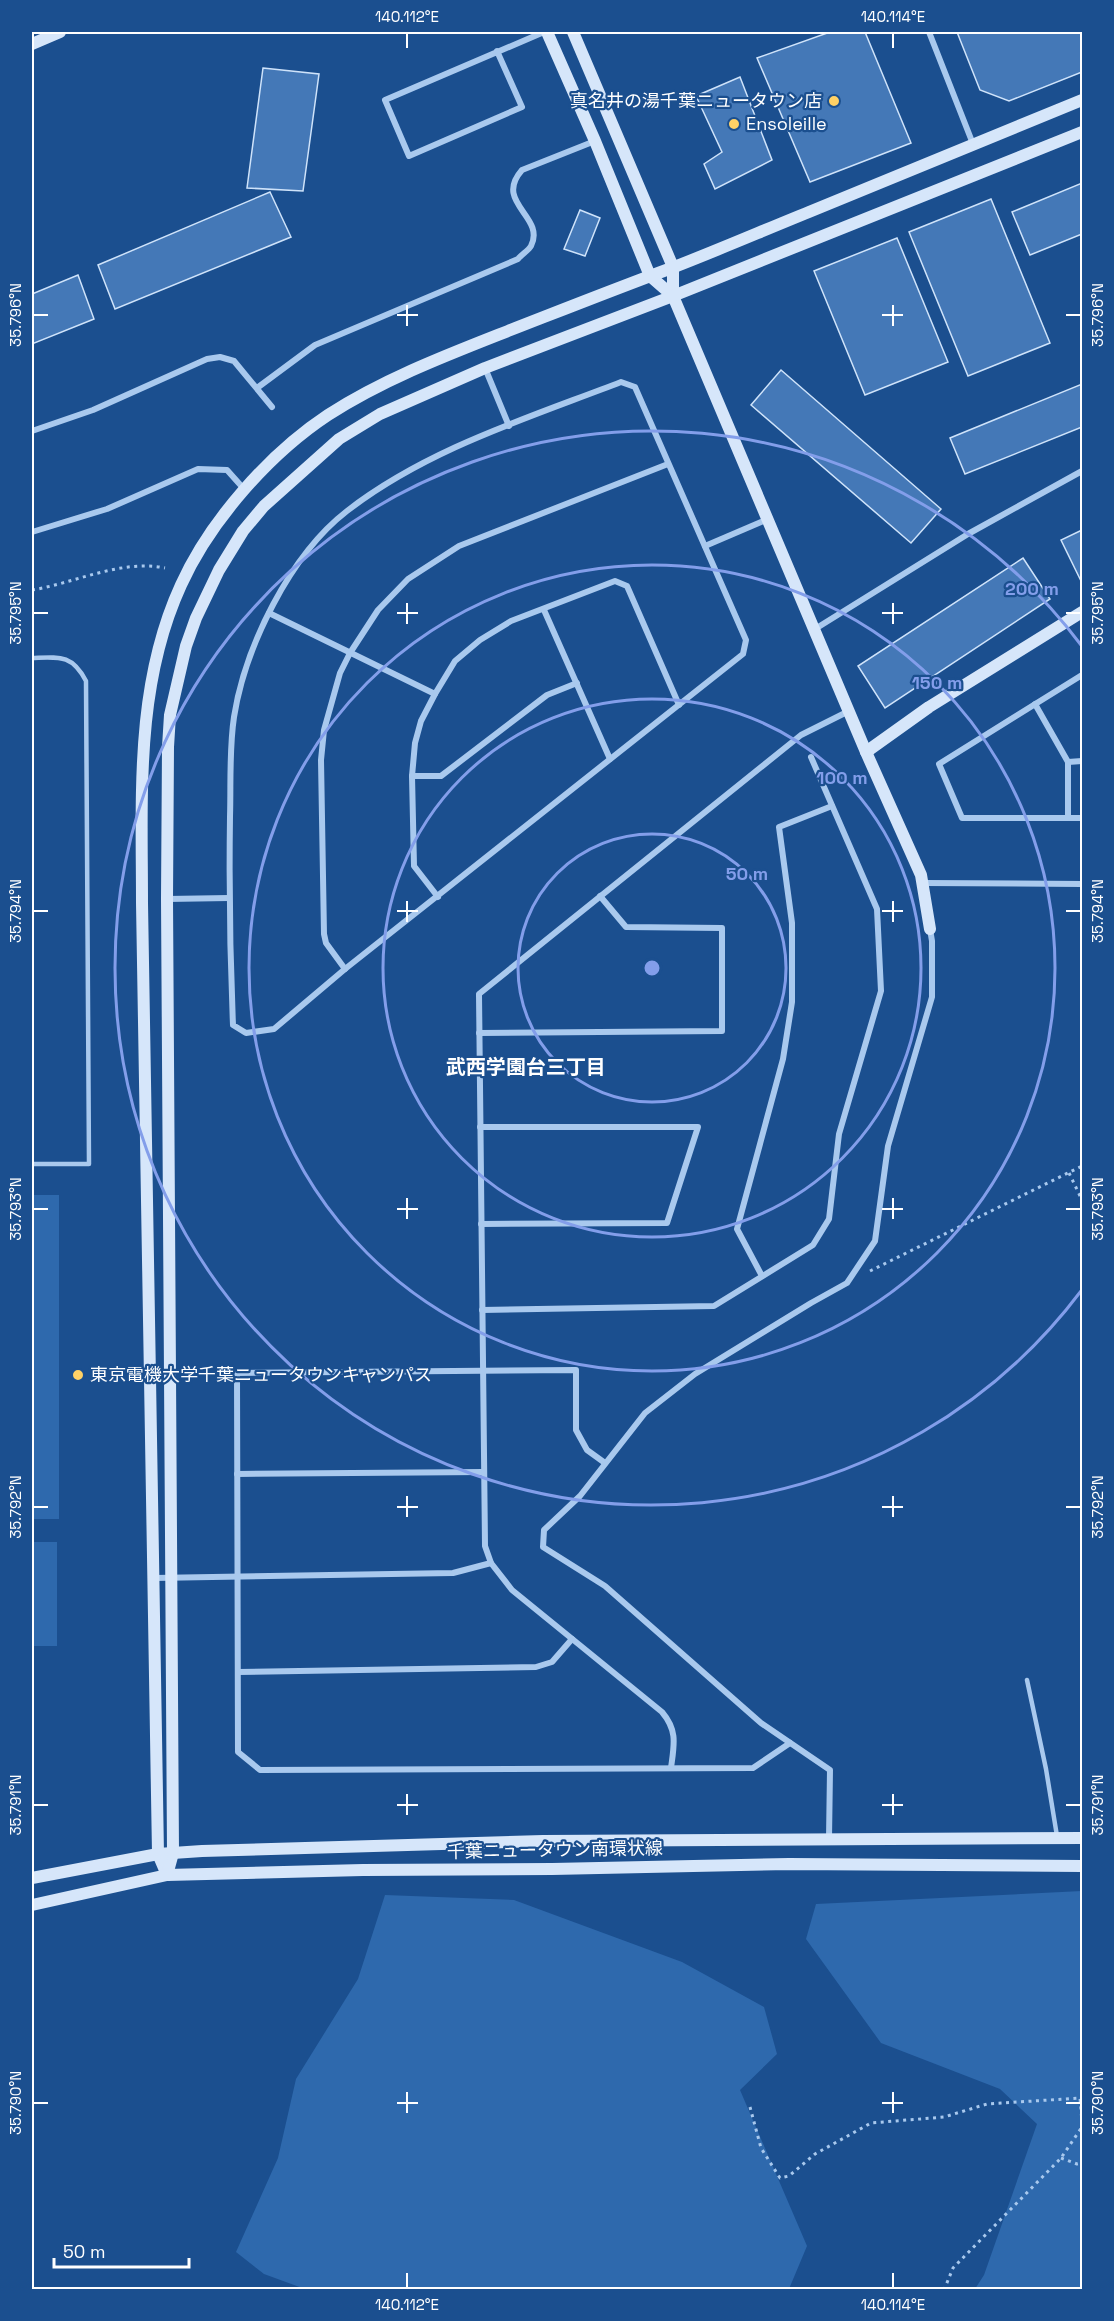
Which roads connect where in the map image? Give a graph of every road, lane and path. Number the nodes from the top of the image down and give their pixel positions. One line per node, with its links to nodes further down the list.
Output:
1 (546, 32): 6 (street); 9 (street)
2 (573, 32): 11 (street)
3 (929, 32): 10 (street)
4 (52, 33): 5 (street)
5 (32, 44)
6 (497, 51): 6 (street)
7 (1083, 100): 10 (street)
8 (1083, 132): 13 (street)
9 (595, 141): 12 (street); 15 (street)
10 (972, 144): 11 (street)
11 (673, 267): 12 (street); 13 (street)
12 (650, 276): 13 (street); 21 (street)
13 (673, 296): 14 (street); 22 (street)
14 (485, 368): 17 (street); 53 (street)
15 (257, 388): 16 (street); 18 (street)
16 (272, 407)
17 (509, 426): 19 (street); 29 (street)
18 (32, 431)
19 (668, 464): 24 (street); 31 (street)
20 (1083, 471): 30 (street)
21 (244, 489): 23 (street); 72 (street)
22 (769, 519): 24 (street); 30 (street)
23 (32, 532)
24 (705, 546): 37 (street)
25 (165, 568): 26 (path)
26 (32, 590)
27 (544, 609): 34 (street); 35 (street); 37 (street)
28 (1083, 612): 39 (street)
29 (269, 613): 31 (street); 52 (street)
30 (815, 630): 38 (street)
31 (350, 653): 35 (street); 55 (street)
32 (32, 658): 58 (lane)
33 (1083, 675): 36 (street)
34 (577, 683): 41 (street); 44 (street)
35 (435, 694): 44 (street)
36 (1035, 704): 43 (street); 46 (street)
37 (679, 705): 41 (street)
38 (849, 711): 39 (street); 50 (street)
39 (866, 752): 48 (street)
40 (811, 757): 45 (street)
41 (610, 759): 51 (street)
42 (1083, 761): 43 (street)
43 (1068, 762): 46 (street)
44 (412, 776): 51 (street)
45 (832, 806): 63 (street); 63 (street)
46 (1068, 818): 47 (street)
47 (1083, 818)
48 (923, 883): 49 (street); 54 (street)
49 (1083, 884)
50 (600, 896): 56 (street); 56 (street)
51 (438, 897): 55 (street)
52 (229, 898): 53 (street); 55 (street)
53 (167, 899): 73 (street)
54 (930, 929): 64 (street)
55 (345, 969)
56 (479, 1033): 57 (street)
57 (480, 1127): 62 (street); 62 (street)
58 (32, 1164)
59 (1083, 1166): 60 (path)
60 (1069, 1173): 61 (path); 64 (path)
61 (1083, 1200)
62 (481, 1224): 65 (street)
63 (762, 1276): 65 (street)
64 (847, 1283): 67 (street)
65 (482, 1310): 66 (street)
66 (483, 1371): 67 (street); 68 (street); 69 (street)
67 (605, 1463): 77 (street)
68 (484, 1472): 69 (street); 70 (street)
69 (237, 1474): 71 (street)
70 (491, 1563): 71 (street); 74 (street)
71 (238, 1576): 73 (street); 75 (street)
72 (153, 1578): 73 (street); 83 (street)
73 (171, 1578): 82 (street)
74 (572, 1639): 75 (street); 78 (street)
75 (238, 1672): 78 (street)
76 (1027, 1680): 80 (lane)
77 (790, 1743): 78 (street); 79 (street)
78 (671, 1768)
79 (829, 1839): 80 (street, 千葉ニュータウン南環状線); 82 (street, 千葉ニュータウン南環状線)
80 (1058, 1839): 81 (street, 千葉ニュータウン南環状線)
81 (1083, 1839)
82 (173, 1853): 83 (street, 千葉ニュータウン南環状線); 85 (street)
83 (158, 1854): 85 (street); 86 (street, 千葉ニュータウン南環状線)
84 (1083, 1866): 85 (street, 千葉ニュータウン南環状線)
85 (167, 1875): 87 (street, 千葉ニュータウン南環状線)
86 (32, 1878)
87 (32, 1905)
88 (750, 2107): 89 (path)
89 (1083, 2122)
90 (1083, 2127): 91 (path)
91 (1061, 2158): 92 (path); 93 (path)
92 (1083, 2163)
93 (944, 2289)

